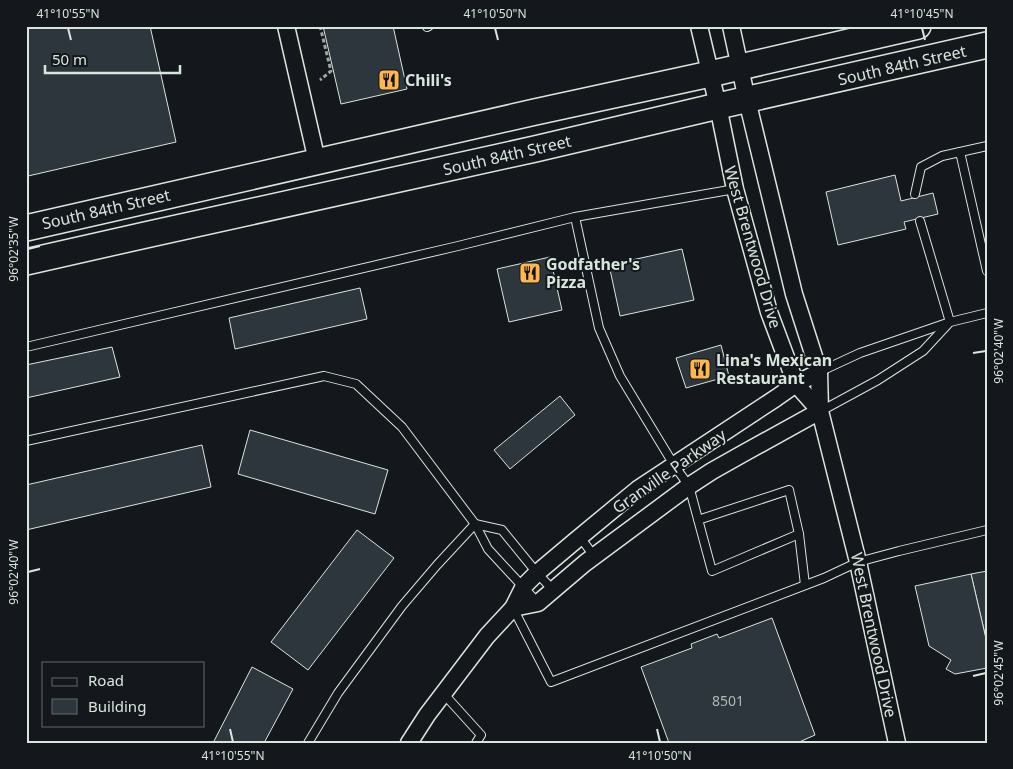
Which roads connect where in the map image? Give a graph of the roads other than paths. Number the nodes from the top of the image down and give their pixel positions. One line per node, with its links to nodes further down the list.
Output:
1 (286, 26): 12 (street)
2 (699, 26): 7 (street, West Brentwood Drive)
3 (731, 26): 6 (street, West Brentwood Drive)
4 (918, 26): 6 (main road, South 84th Street)
5 (987, 46): 8 (main road, South 84th Street)
6 (741, 66): 7 (main road, South 84th Street); 8 (street, West Brentwood Drive)
7 (710, 74): 9 (street, West Brentwood Drive); 12 (main road, South 84th Street)
8 (747, 100): 9 (main road, South 84th Street); 23 (street, West Brentwood Drive)
9 (718, 106): 13 (street, West Brentwood Drive); 18 (main road, South 84th Street)
10 (987, 146): 11 (lane)
11 (960, 152): 14 (lane); 19 (lane)
12 (318, 161): 17 (main road, South 84th Street)
13 (734, 189): 15 (lane); 24 (street, West Brentwood Drive)
14 (914, 194)
15 (575, 217): 22 (lane); 27 (lane)
16 (920, 221): 21 (lane)
17 (26, 228)
18 (26, 262)
19 (987, 271)
20 (987, 313): 21 (lane)
21 (950, 322): 23 (lane); 25 (lane)
22 (26, 347)
23 (819, 372): 24 (street, Granville Parkway); 25 (street, West Brentwood Drive)
24 (796, 384): 25 (street, West Brentwood Drive); 27 (street, Granville Parkway)
25 (820, 411): 28 (street, Granville Parkway); 35 (street, West Brentwood Drive)
26 (26, 441): 30 (lane)
27 (674, 465): 28 (lane); 33 (street, Granville Parkway)
28 (689, 486): 29 (lane); 34 (street, Granville Parkway)
29 (698, 520): 32 (lane); 32 (lane)
30 (475, 524): 36 (lane); 38 (lane); 43 (lane)
31 (987, 530): 35 (lane)
32 (799, 534): 37 (lane)
33 (580, 537): 34 (lane); 36 (street, Granville Parkway)
34 (594, 556): 39 (street, Granville Parkway)
35 (858, 562): 37 (lane); 46 (street, West Brentwood Drive)
36 (537, 573): 38 (street, Granville Parkway); 39 (lane)
37 (804, 585): 41 (lane)
38 (524, 586): 40 (lane); 41 (street, Granville Parkway)
39 (553, 590): 40 (street, Granville Parkway)
40 (538, 603): 41 (street, Granville Parkway)
41 (513, 608): 42 (street, Granville Parkway)
42 (443, 693): 44 (street, Granville Parkway); 45 (lane)
43 (308, 743)
44 (409, 743)
45 (476, 743)
46 (897, 743)

